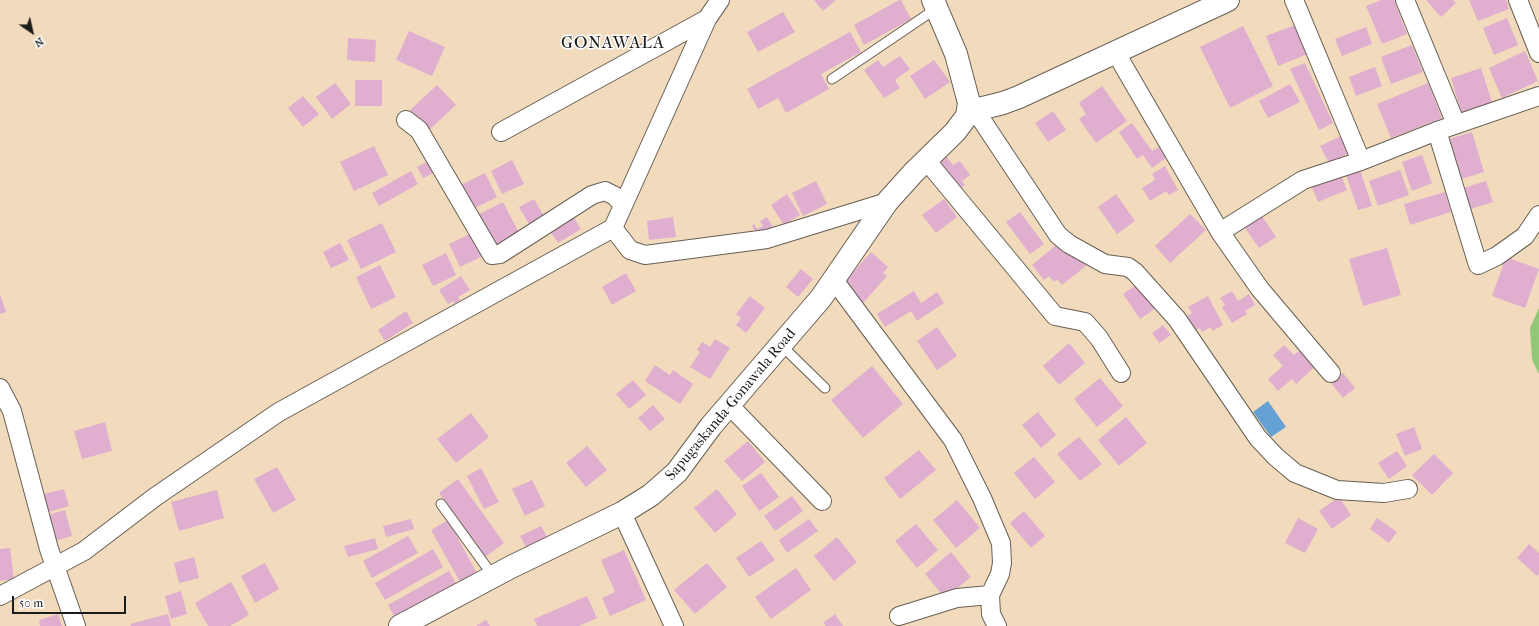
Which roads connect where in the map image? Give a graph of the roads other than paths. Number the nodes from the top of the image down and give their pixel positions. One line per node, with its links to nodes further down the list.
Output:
1 (720, 0): 7 (street)
2 (1228, 0): 8 (street)
3 (1294, 0): 18 (street)
4 (1405, 0): 14 (street)
5 (1518, 0): 9 (street)
6 (935, 4): 10 (lane); 12 (street)
7 (707, 19): 16 (street); 20 (street)
8 (1116, 53): 12 (street); 23 (street)
9 (1539, 53)
10 (832, 79)
11 (1539, 96): 14 (street)
12 (972, 110): 17 (street, Sapugaskanda-Gonawala Road); 31 (street)
13 (406, 120): 20 (street)
14 (1456, 124): 15 (street)
15 (1437, 131): 18 (street); 21 (street)
16 (501, 132)
17 (926, 160): 19 (street, Sapugaskanda-Gonawala Road); 26 (street)
18 (1361, 161): 23 (street)
19 (887, 202): 22 (street); 24 (street, Sapugaskanda-Gonawala Road)
20 (622, 204): 22 (street)
21 (1539, 215)
22 (613, 228): 35 (street)
23 (1220, 232): 27 (street)
24 (834, 280): 25 (street, Sapugaskanda-Gonawala Road); 37 (street)
25 (781, 345): 29 (lane); 30 (street, Sapugaskanda-Gonawala Road)
26 (1121, 372)
27 (1331, 373)
28 (0, 388): 35 (street)
29 (825, 388)
30 (729, 405): 32 (street); 34 (street, Sapugaskanda-Gonawala Road)
31 (1408, 489)
32 (822, 501)
33 (441, 504): 36 (lane)
34 (622, 514): 36 (street, Sapugaskanda-Gonawala Road); 42 (street)
35 (55, 567): 38 (street); 40 (street)
36 (493, 576): 41 (street, Sapugaskanda-Gonawala Road)
37 (990, 595): 39 (street); 43 (street)
38 (0, 596)
39 (898, 616)
40 (76, 626)
41 (400, 626)
42 (674, 626)
43 (997, 626)

